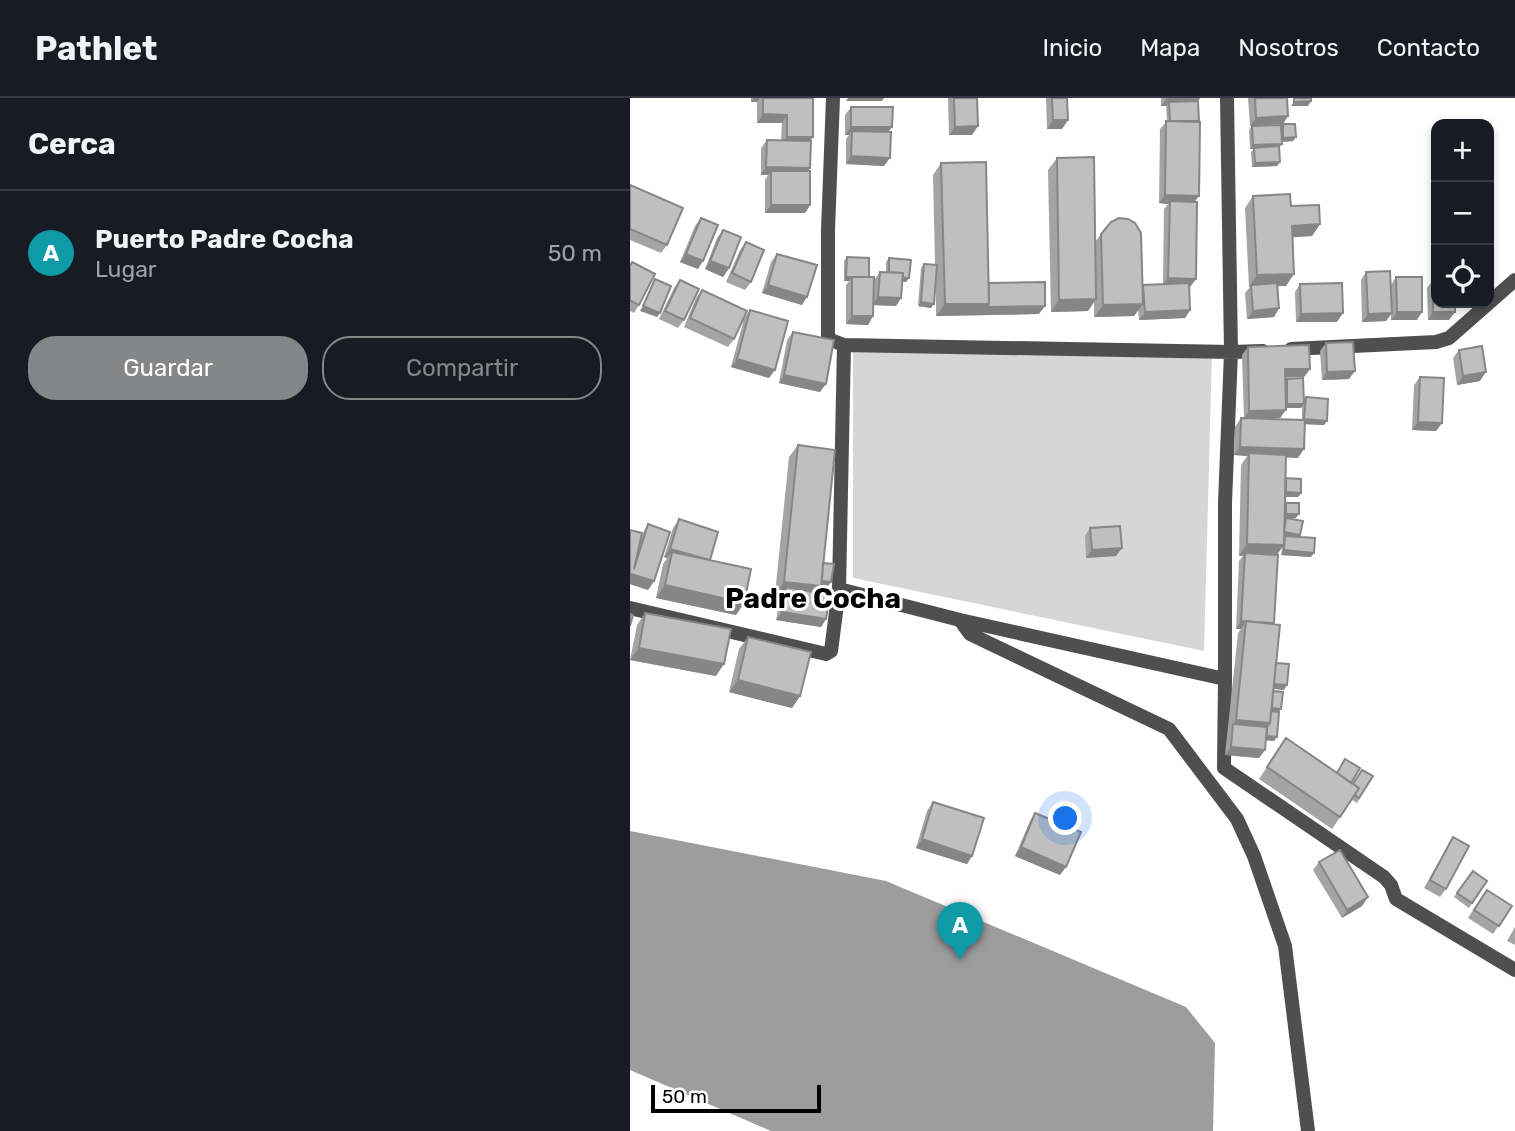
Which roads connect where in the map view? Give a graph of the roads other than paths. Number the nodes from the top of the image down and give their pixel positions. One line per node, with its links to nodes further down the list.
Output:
1 (833, 98): 4 (street)
2 (1227, 98): 5 (street)
3 (1515, 281): 5 (street)
4 (844, 345): 5 (street); 6 (street)
5 (1231, 352): 9 (street)
6 (839, 589): 7 (street); 8 (street)
7 (630, 608)
8 (960, 620): 9 (street); 11 (street)
9 (1225, 679): 10 (street)
10 (1515, 970)
11 (1308, 1131)

